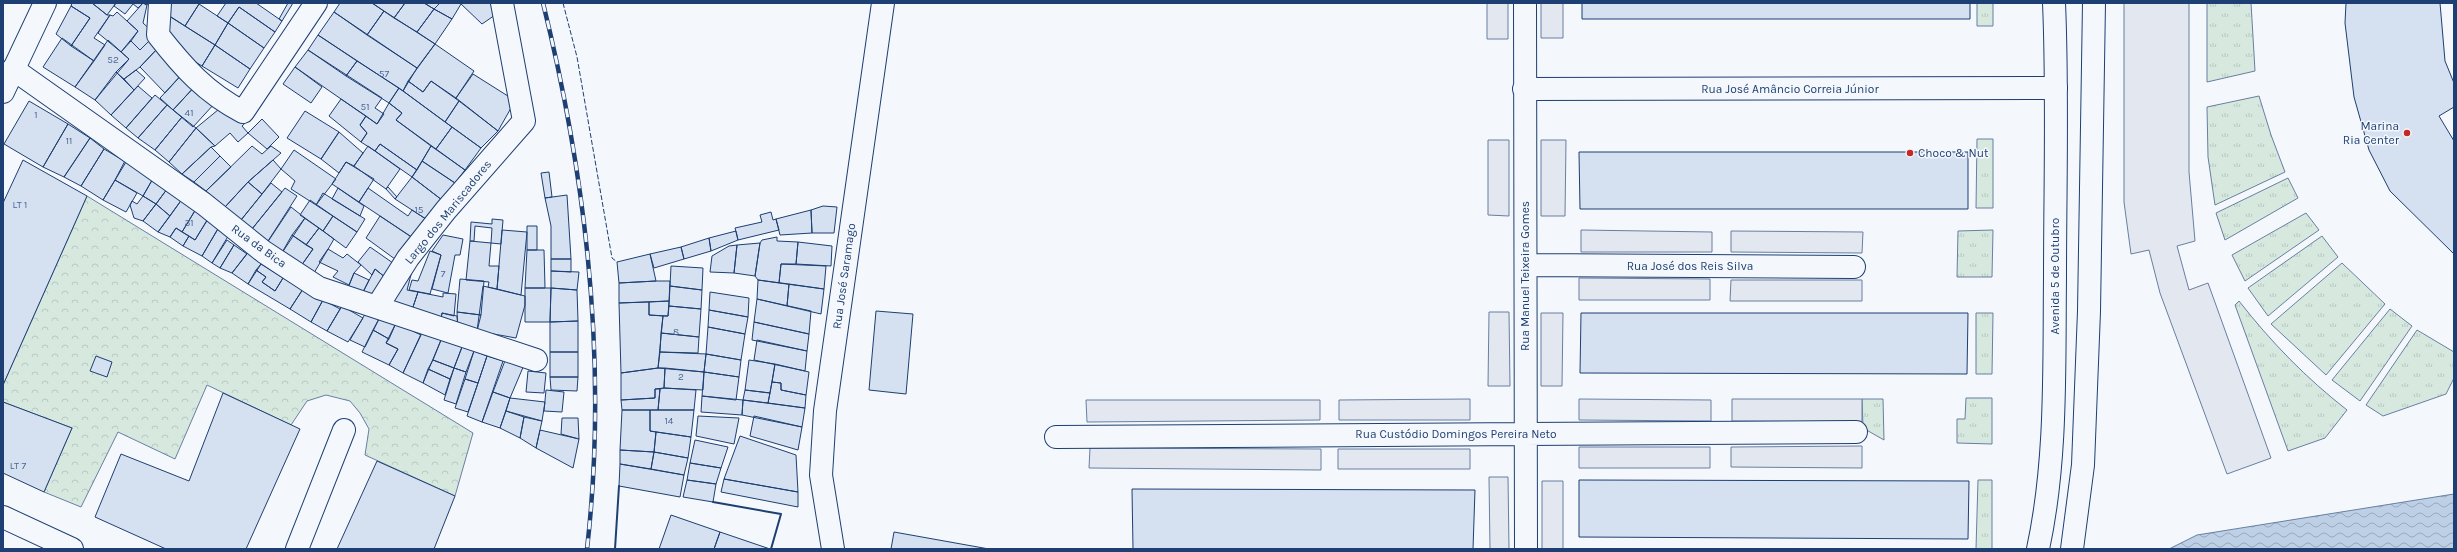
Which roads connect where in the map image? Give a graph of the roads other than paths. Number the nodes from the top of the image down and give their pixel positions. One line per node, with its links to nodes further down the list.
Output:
1 (45, 3): 9 (street)
2 (160, 3): 3 (street)
3 (316, 3)
4 (502, 3): 15 (street, Largo dos Mariscadores)
5 (883, 3): 24 (street, Rua José Saramago)
6 (1525, 3): 11 (street, Rua Manuel Teixeira Gomes)
7 (2054, 3): 10 (street, Avenida 5 de Outubro)
8 (2094, 3): 27 (street)
9 (13, 69): 12 (street); 15 (street, Rua da Bica)
10 (2056, 88): 11 (street, Rua José Amâncio Correia Júnior); 26 (street, Avenida 5 de Outubro)
11 (1524, 89): 13 (street, Rua Manuel Teixeira Gomes)
12 (3, 92)
13 (1526, 265): 14 (street, Rua José dos Reis Silva); 19 (street, Rua Manuel Teixeira Gomes)
14 (1854, 266)
15 (378, 307): 16 (street, Rua da Bica)
16 (536, 360)
17 (344, 430): 23 (street)
18 (1856, 432): 19 (street, Rua Custódio Domingos Pereira Neto)
19 (1526, 433): 20 (street, Rua Custódio Domingos Pereira Neto); 25 (street, Rua Manuel Teixeira Gomes)
20 (1056, 437)
21 (3, 518): 22 (street)
22 (72, 549)
23 (297, 549)
24 (833, 549)
25 (1526, 549)
26 (2038, 549)
27 (2072, 549)

